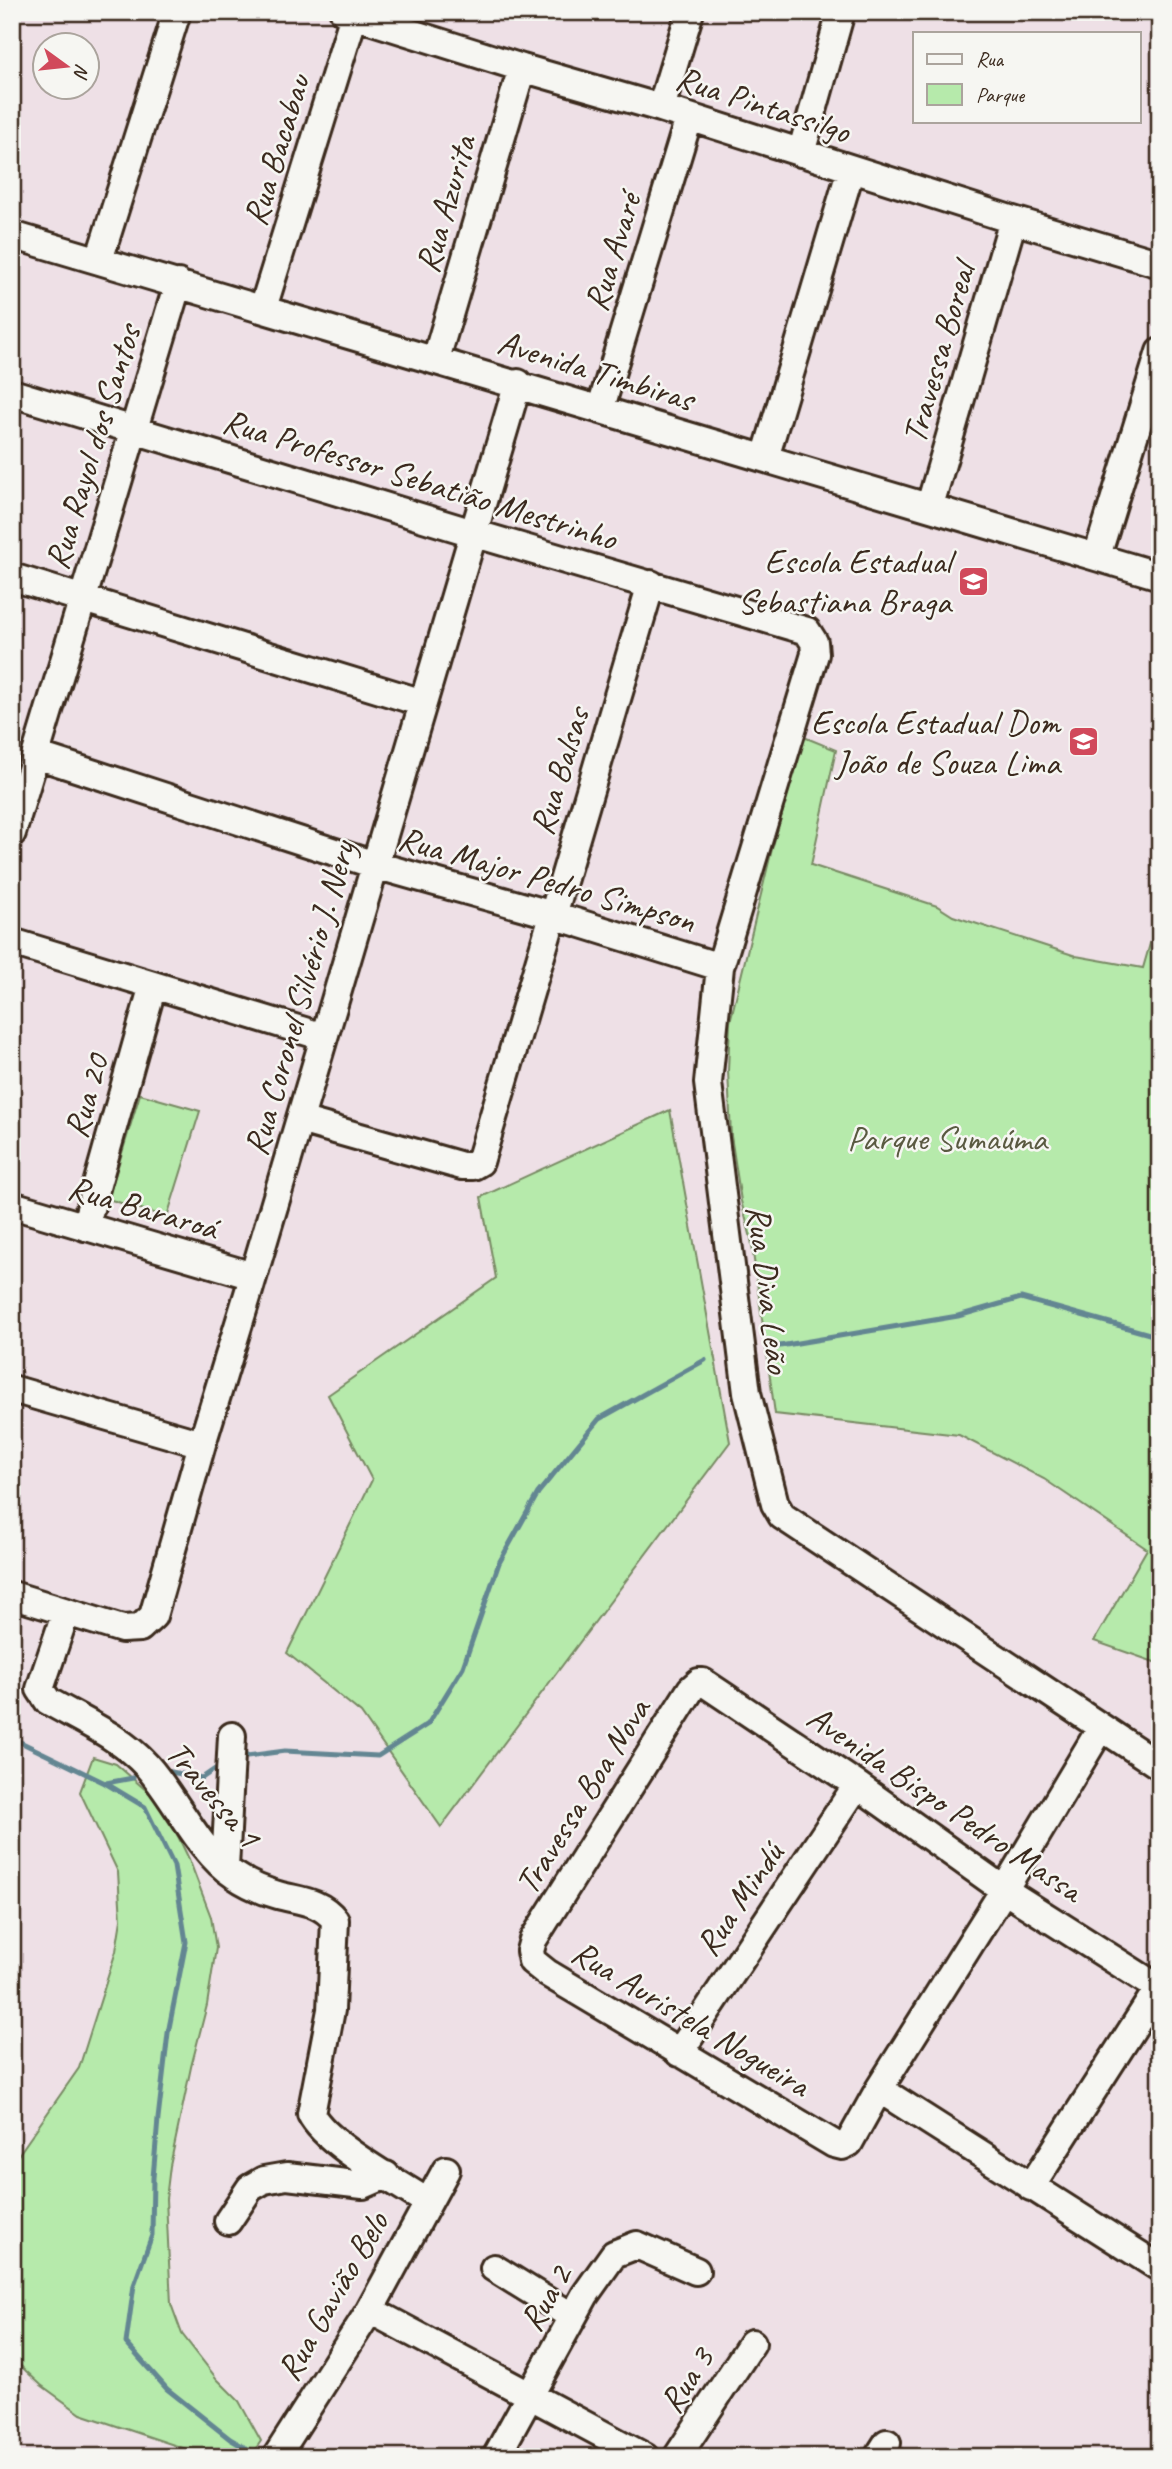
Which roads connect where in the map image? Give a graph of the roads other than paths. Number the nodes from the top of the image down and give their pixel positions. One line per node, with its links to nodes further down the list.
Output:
1 (177, 12): 12 (street)
2 (690, 12): 6 (street)
3 (841, 12): 8 (street)
4 (351, 13): 5 (street, Rua Pintassilgo); 15 (street, Rua Bacabau)
5 (522, 68): 6 (street, Rua Pintassilgo); 17 (street, Rua Azurita)
6 (661, 108): 7 (street, Rua Pintassilgo)
7 (689, 118): 8 (street, Rua Pintassilgo); 20 (street, Rua Avaré)
8 (801, 153): 9 (street, Rua Pintassilgo)
9 (851, 169): 10 (street, Rua Pintassilgo); 22 (street)
10 (1013, 220): 13 (street, Rua Pintassilgo); 23 (street, Travessa Boreal)
11 (12, 235): 12 (street, Avenida Timbiras)
12 (99, 260): 14 (street, Avenida Timbiras)
13 (1160, 264)
14 (178, 283): 15 (street, Avenida Timbiras); 21 (street, Rua Rayol dos Santos)
15 (264, 309): 17 (street, Avenida Timbiras)
16 (1160, 352): 25 (street)
17 (436, 359): 18 (street, Avenida Timbiras)
18 (518, 383): 20 (street, Avenida Timbiras); 24 (street, Rua Coronel Silvério J. Nery)
19 (12, 393): 21 (street, Rua Professor Sebatião Mestrinho)
20 (601, 407): 22 (street, Avenida Timbiras)
21 (134, 430): 24 (street, Rua Professor Sebatião Mestrinho); 29 (street, Rua Rayol dos Santos)
22 (765, 458): 23 (street, Avenida Timbiras)
23 (930, 505): 25 (street, Avenida Timbiras)
24 (473, 533): 28 (street, Rua Professor Sebatião Mestrinho); 31 (street, Rua Coronel Silvério J. Nery)
25 (1097, 556): 26 (street, Avenida Timbiras)
26 (1160, 576)
27 (12, 577): 29 (street)
28 (651, 584): 30 (street, Rua Professor Sebatião Mestrinho); 35 (street, Rua Balsas)
29 (83, 598): 31 (street); 32 (street, Rua Rayol dos Santos)
30 (807, 631): 37 (street, Rua Diva Leão)
31 (423, 703): 34 (street, Rua Coronel Silvério J. Nery)
32 (36, 755): 33 (street, Rua Rayol dos Santos); 34 (street, Rua Major Pedro Simpson)
33 (12, 833)
34 (375, 865): 35 (street, Rua Major Pedro Simpson); 39 (street, Rua Coronel Silvério J. Nery)
35 (553, 915): 37 (street, Rua Major Pedro Simpson); 40 (street, Rua Balsas)
36 (12, 942): 38 (street)
37 (720, 967): 49 (street, Rua Diva Leão)
38 (153, 985): 39 (street); 42 (street, Rua 20)
39 (324, 1037): 40 (street, Rua Coronel Silvério J. Nery)
40 (300, 1119): 43 (street, Rua Coronel Silvério J. Nery)
41 (12, 1205): 42 (street, Rua Bararoá)
42 (85, 1227): 43 (street, Rua Bararoá)
43 (253, 1276): 45 (street, Rua Coronel Silvério J. Nery)
44 (12, 1389): 45 (street)
45 (202, 1444): 47 (street, Rua Coronel Silvério J. Nery)
46 (12, 1595): 47 (street)
47 (66, 1612): 53 (street, Travessa 1)
48 (691, 1689): 52 (street, Avenida Bispo Pedro Massa); 55 (street, Travessa Boa Nova)
49 (1101, 1728): 51 (street, Rua Diva Leão); 54 (street)
50 (232, 1736): 53 (street)
51 (1160, 1766)
52 (858, 1785): 54 (street, Avenida Bispo Pedro Massa); 57 (street, Rua Mindú)
53 (225, 1868): 60 (street, Travessa 1)
54 (1004, 1890): 56 (street, Avenida Bispo Pedro Massa); 58 (street)
55 (533, 1940): 57 (street, Rua Auristela Nogueira)
56 (1159, 1989): 61 (street)
57 (679, 2053): 58 (street, Rua Auristela Nogueira)
58 (879, 2089): 61 (street)
59 (446, 2169): 62 (street, Rua Gavião Belo)
60 (386, 2175): 62 (street, Travessa 1); 63 (street)
61 (1031, 2187): 65 (street)
62 (427, 2202): 67 (street, Rua Gavião Belo)
63 (228, 2221)
64 (494, 2268): 68 (street)
65 (1160, 2269)
66 (696, 2271): 68 (street, Rua 2)
67 (370, 2310): 70 (street); 71 (street, Rua Gavião Belo)
68 (573, 2317): 70 (street, Rua 2)
69 (752, 2343): 74 (street, Rua 3)
70 (530, 2396): 72 (street, Rua 2); 73 (street)
71 (276, 2457)
72 (496, 2457)
73 (645, 2457)
74 (677, 2457)

